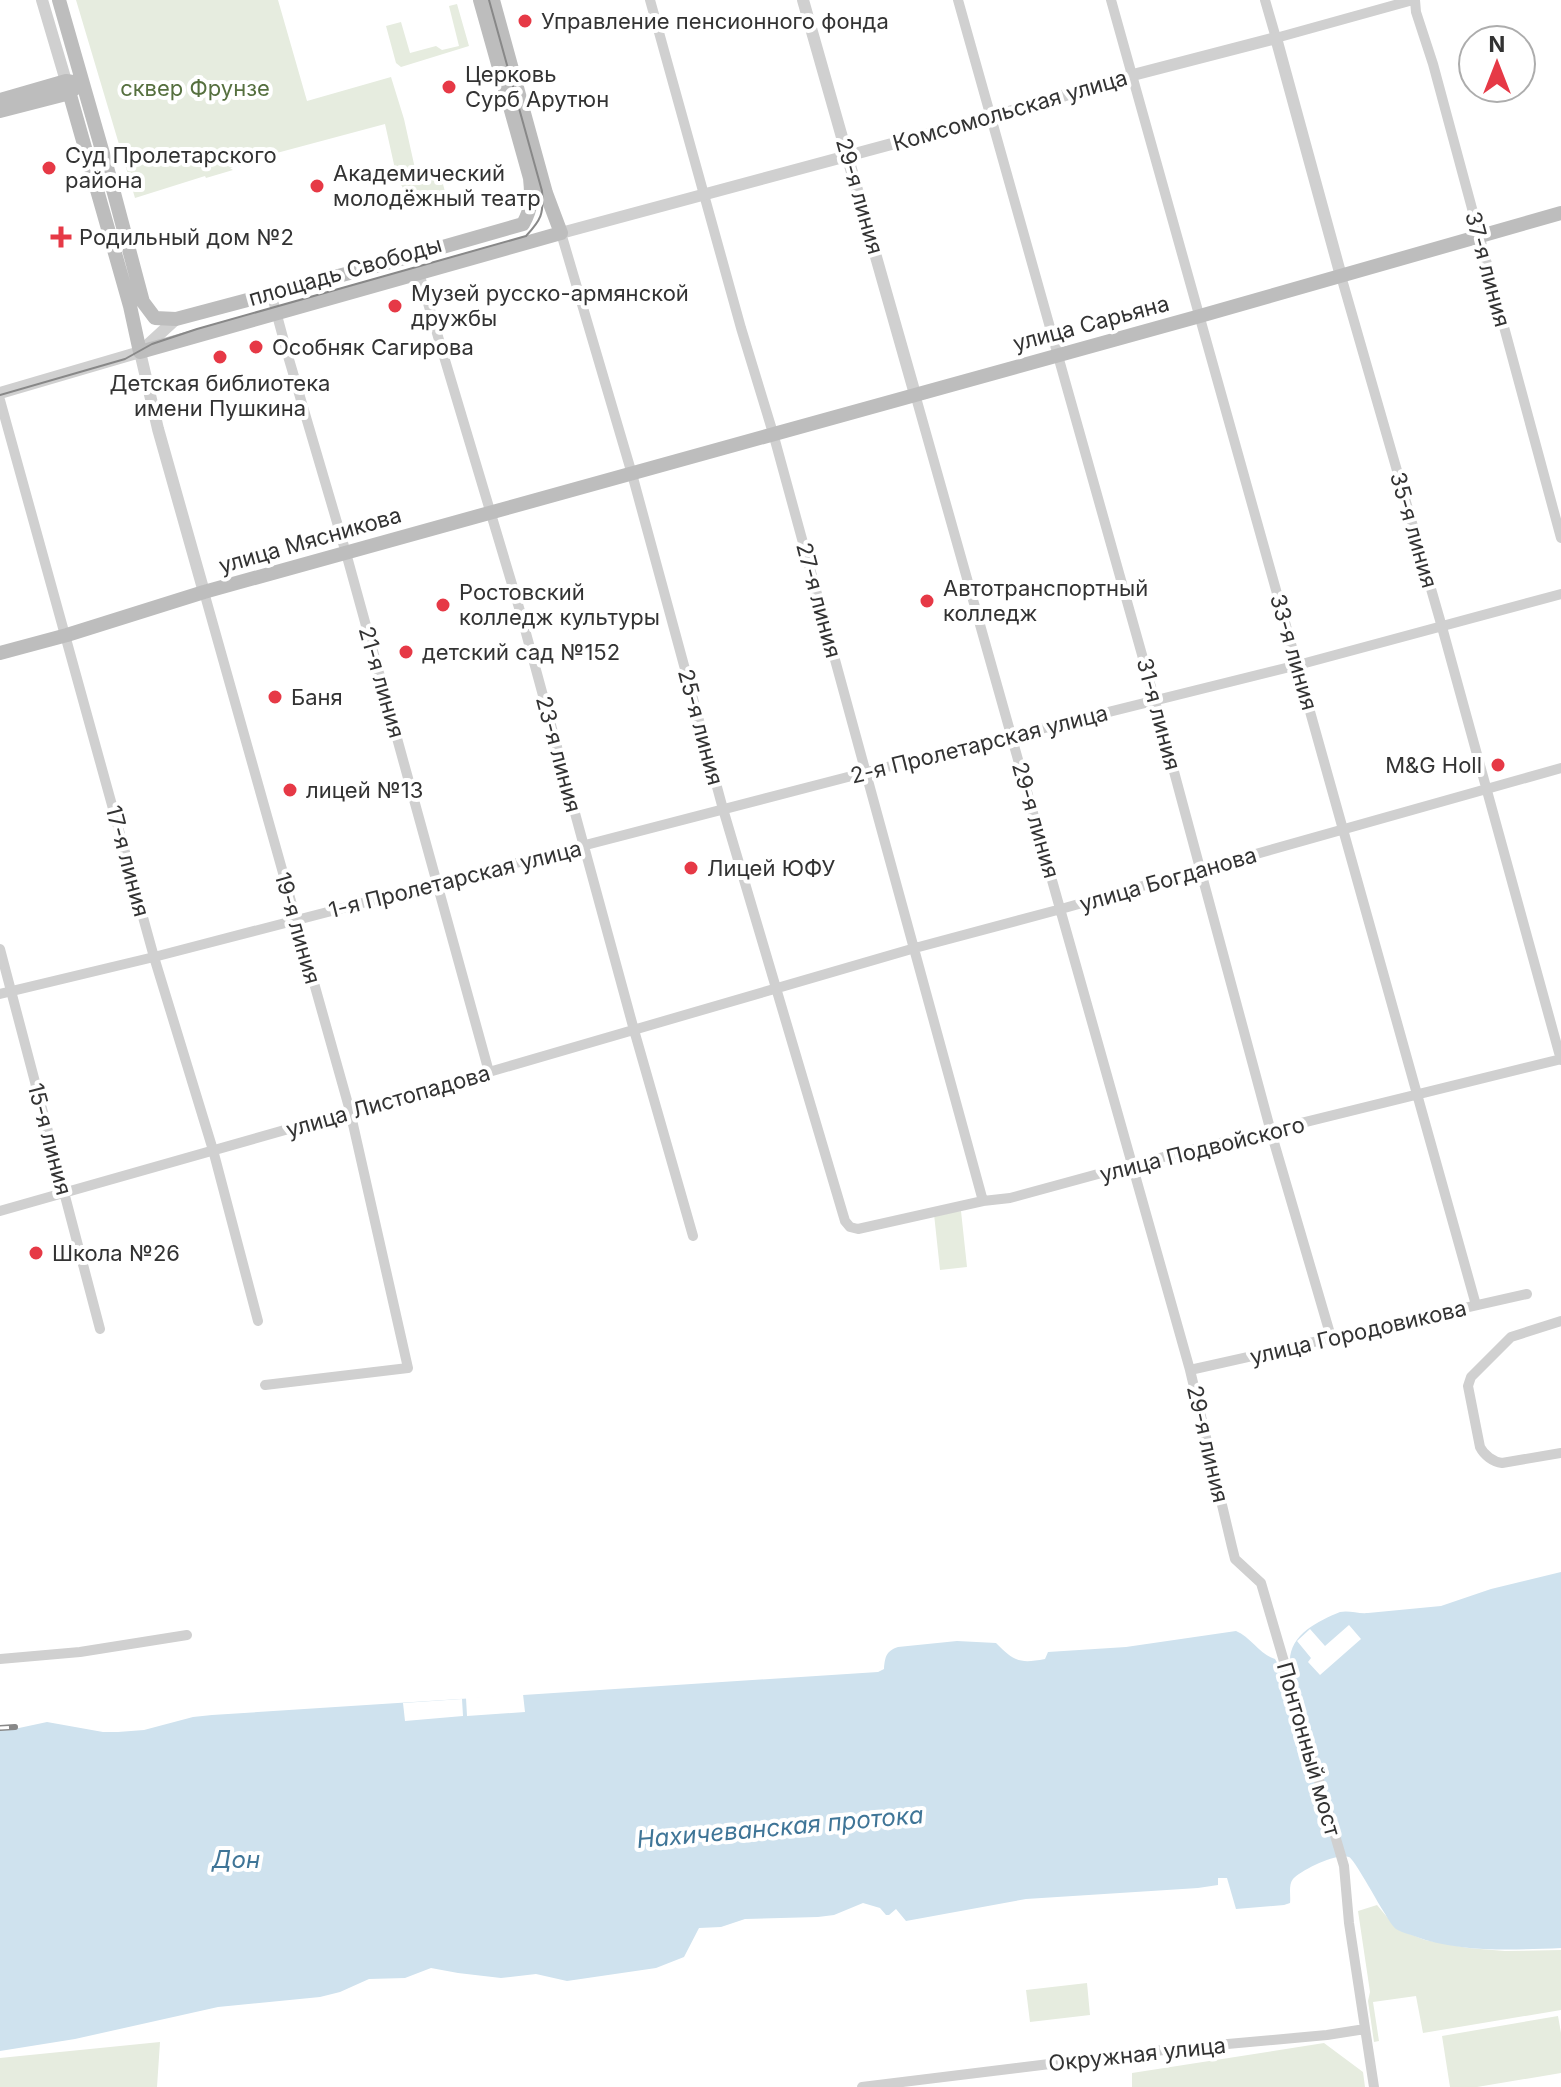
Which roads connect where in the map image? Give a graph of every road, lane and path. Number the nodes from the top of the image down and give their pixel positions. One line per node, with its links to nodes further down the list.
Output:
1 (42, 0): 13 (street)
2 (59, 0): 13 (main road)
3 (480, 0): 20 (main road)
4 (493, 0): 21 (main road)
5 (650, 0): 18 (street, 27-я линия)
6 (803, 0): 17 (street, 29-я линия)
7 (958, 0): 16 (street, 31-я линия)
8 (1111, 0): 12 (street, 33-я линия)
9 (1265, 0): 11 (street, 35-я линия)
10 (1414, 0): 11 (street, Комсомольская улица); 22 (street, 37-я линия)
11 (1276, 38): 12 (street, Комсомольская улица); 24 (street, 35-я линия)
12 (1133, 75): 16 (street, Комсомольская улица); 27 (street, 33-я линия)
13 (72, 85): 14 (main road); 15 (main road); 28 (main road, площадь Свободы); 29 (main road)
14 (0, 100)
15 (0, 111)
16 (992, 117): 17 (street, Комсомольская улица); 30 (street, 31-я линия)
17 (848, 155): 18 (street, Комсомольская улица); 32 (street, 29-я линия)
18 (704, 193): 21 (street, Комсомольская улица); 34 (street, 27-я линия)
19 (1561, 213): 22 (main road, улица Сарьяна)
20 (523, 224): 21 (main road); 25 (main road, площадь Свободы)
21 (561, 233): 23 (main road, площадь Свободы); 35 (street, 25-я линия)
22 (1479, 236): 24 (main road, улица Сарьяна); 37 (street, 37-я линия)
23 (419, 273): 26 (main road, площадь Свободы); 36 (street, 23-я линия)
24 (1341, 276): 27 (main road, улица Сарьяна); 41 (street, 35-я линия)
25 (271, 293): 26 (street, 21-я линия); 28 (main road, площадь Свободы)
26 (276, 313): 29 (main road, площадь Свободы); 38 (street, 21-я линия)
27 (1200, 316): 30 (main road, улица Сарьяна); 44 (street, 33-я линия)
28 (176, 319): 29 (street)
29 (140, 352): 31 (street); 39 (street, 19-я линия)
30 (1058, 355): 32 (main road, улица Сарьяна); 45 (street, 31-я линия)
31 (0, 393)
32 (915, 394): 34 (main road, улица Сарьяна); 46 (street, 29-я линия)
33 (0, 400): 42 (street, 17-я линия)
34 (773, 433): 35 (main road, улица Сарьяна); 48 (street, 27-я линия)
35 (632, 474): 36 (main road, улица Мясникова); 50 (street, 25-я линия)
36 (492, 512): 38 (main road, улица Мясникова); 52 (street, 23-я линия)
37 (1561, 538)
38 (346, 553): 39 (main road, улица Мясникова); 54 (street, 21-я линия)
39 (204, 592): 42 (main road, улица Мясникова); 56 (street, 19-я линия)
40 (1561, 594): 41 (street, 2-я Пролетарская улица)
41 (1442, 627): 44 (street, 2-я Пролетарская улица); 49 (street, 35-я линия)
42 (67, 635): 43 (main road, улица Мясникова); 59 (street, 17-я линия)
43 (0, 653)
44 (1298, 665): 45 (street, 2-я Пролетарская улица); 51 (street, 33-я линия)
45 (1155, 701): 46 (street, 2-я Пролетарская улица); 53 (street, 31-я линия)
46 (1012, 735): 48 (street, 2-я Пролетарская улица); 55 (street, 29-я линия)
47 (1561, 768): 49 (street, улица Богданова)
48 (867, 772): 50 (street, 2-я Пролетарская улица); 57 (street, 27-я линия)
49 (1485, 789): 51 (street, улица Богданова); 64 (street, 35-я линия)
50 (723, 809): 52 (street, 1-я Пролетарская улица); 60 (street, 25-я линия)
51 (1343, 829): 53 (street, улица Богданова); 66 (street, 33-я линия)
52 (585, 846): 54 (street, 1-я Пролетарская улица); 63 (street, 23-я линия)
53 (1201, 869): 55 (street, улица Богданова); 68 (street, 31-я линия)
54 (438, 883): 56 (street, 1-я Пролетарская улица); 65 (street, 21-я линия)
55 (1061, 909): 57 (street, улица Богданова); 70 (street, 29-я линия)
56 (295, 919): 59 (street, 1-я Пролетарская улица); 67 (street, 19-я линия)
57 (915, 948): 60 (street, улица Богданова); 72 (street, 27-я линия)
58 (0, 949): 61 (street, 15-я линия)
59 (154, 957): 61 (street, 1-я Пролетарская улица); 69 (street, 17-я линия)
60 (775, 988): 63 (street, улица Листопадова); 74 (street, 25-я линия)
61 (12, 991): 62 (street, 1-я Пролетарская улица); 71 (street, 15-я линия)
62 (0, 994)
63 (634, 1030): 65 (street, улица Листопадова); 75 (street, 23-я линия)
64 (1561, 1059): 66 (street, улица Подвойского)
65 (489, 1072): 67 (street, улица Листопадова)
66 (1417, 1094): 68 (street, улица Подвойского); 77 (street, 33-я линия)
67 (350, 1111): 69 (street, улица Листопадова); 83 (street, 19-я линия)
68 (1271, 1132): 70 (street, улица Подвойского); 81 (street, 31-я линия)
69 (213, 1150): 71 (street, улица Листопадова); 78 (street, 17-я линия)
70 (1131, 1165): 72 (street, улица Подвойского); 82 (street, 29-я линия)
71 (65, 1193): 73 (street, улица Листопадова); 80 (street, 15-я линия)
72 (983, 1201): 74 (street, улица Подвойского)
73 (0, 1211)
74 (845, 1221)
75 (693, 1236)
76 (1527, 1294): 77 (street, улица Городовикова)
77 (1476, 1305): 81 (street, улица Городовикова)
78 (258, 1321)
79 (1561, 1321): 84 (street)
80 (100, 1329)
81 (1331, 1337): 82 (street, улица Городовикова)
82 (1190, 1370): 85 (street, 29-я линия)
83 (265, 1385)
84 (1561, 1453)
85 (1275, 1632): 88 (street, Понтонный мост)
86 (187, 1635): 87 (street)
87 (0, 1659)
88 (1365, 2029): 89 (street, Окружная улица); 90 (street, Понтонный мост)
89 (862, 2087)
90 (1374, 2087)

